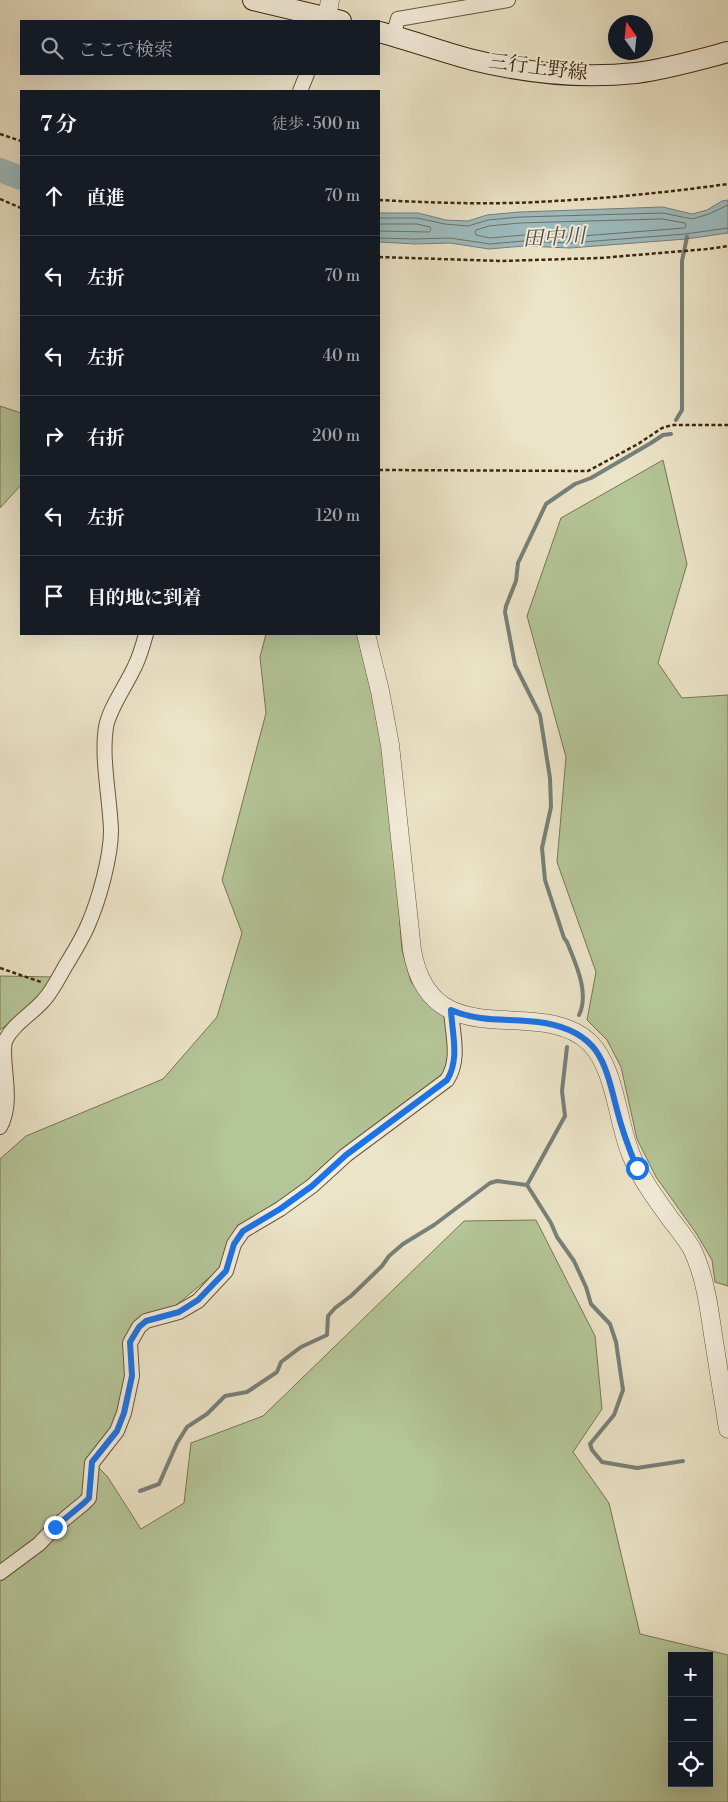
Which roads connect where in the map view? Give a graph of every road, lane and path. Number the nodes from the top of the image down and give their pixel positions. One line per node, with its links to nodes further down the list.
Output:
1 (253, 0): 3 (main road)
2 (508, 0): 4 (street)
3 (331, 15)
4 (386, 34): 5 (main road, 三行上野線)
5 (728, 52)
6 (307, 75): 7 (street)
7 (300, 90)
8 (0, 134): 9 (path)
9 (20, 141)
10 (728, 184): 12 (path)
11 (0, 199): 13 (path)
12 (380, 200)
13 (20, 208)
14 (728, 246): 15 (path)
15 (380, 257)
16 (728, 425): 17 (path)
17 (380, 470)
18 (146, 635): 21 (street)
19 (366, 635): 22 (street)
20 (0, 968): 21 (path)
21 (54, 987): 23 (street)
22 (451, 1010): 24 (street); 25 (street)
23 (0, 1127)
24 (728, 1429)
25 (0, 1573)

